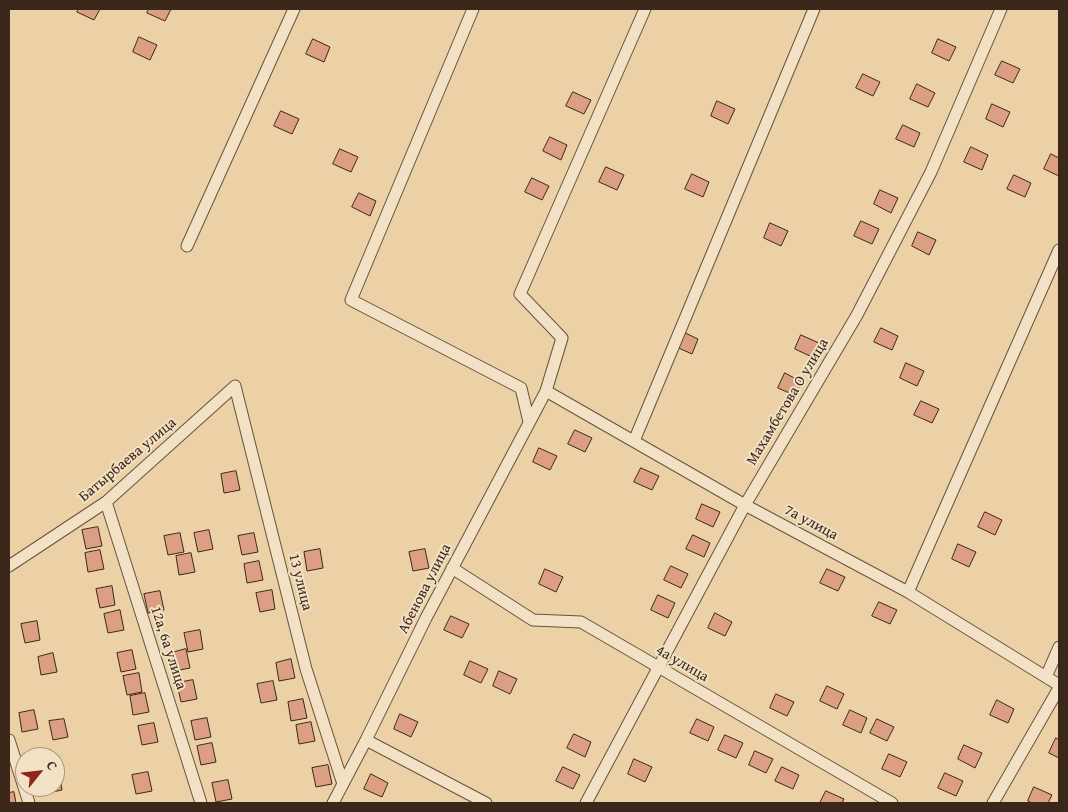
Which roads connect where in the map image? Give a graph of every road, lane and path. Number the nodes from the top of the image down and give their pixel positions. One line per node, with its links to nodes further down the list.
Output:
1 (294, 9): 6 (street)
2 (473, 9): 10 (street)
3 (644, 9): 9 (street, Абенова улица)
4 (814, 9): 11 (street)
5 (1001, 9): 13 (street, Махамбетова О улица)
6 (187, 246)
7 (1059, 250): 16 (street)
8 (235, 386): 12 (street, Батырбаева улица); 23 (street, 13 улица)
9 (546, 390): 10 (street, Абенова улица); 11 (street, 7а улица)
10 (529, 422): 15 (street, Абенова улица)
11 (634, 441): 13 (street, 7а улица)
12 (106, 502): 14 (street, Батырбаева улица); 25 (street, 12а, 6а улица)
13 (745, 504): 16 (street, 7а улица); 18 (street, Махамбетова О улица)
14 (9, 566)
15 (452, 568): 18 (street, 4а улица); 22 (street, Абенова улица)
16 (908, 592): 19 (street, 7а улица)
17 (1059, 647): 19 (street)
18 (657, 667): 28 (street, Махамбетова О улица); 29 (street, 4а улица)
19 (1046, 677): 20 (street, 7а улица)
20 (1059, 686): 30 (street)
21 (9, 740): 24 (street)
22 (366, 740): 23 (street, Абенова улица); 27 (street)
23 (343, 784): 26 (street, Абенова улица)
24 (29, 803)
25 (201, 803)
26 (333, 803)
27 (486, 803)
28 (586, 803)
29 (892, 803)
30 (993, 803)

